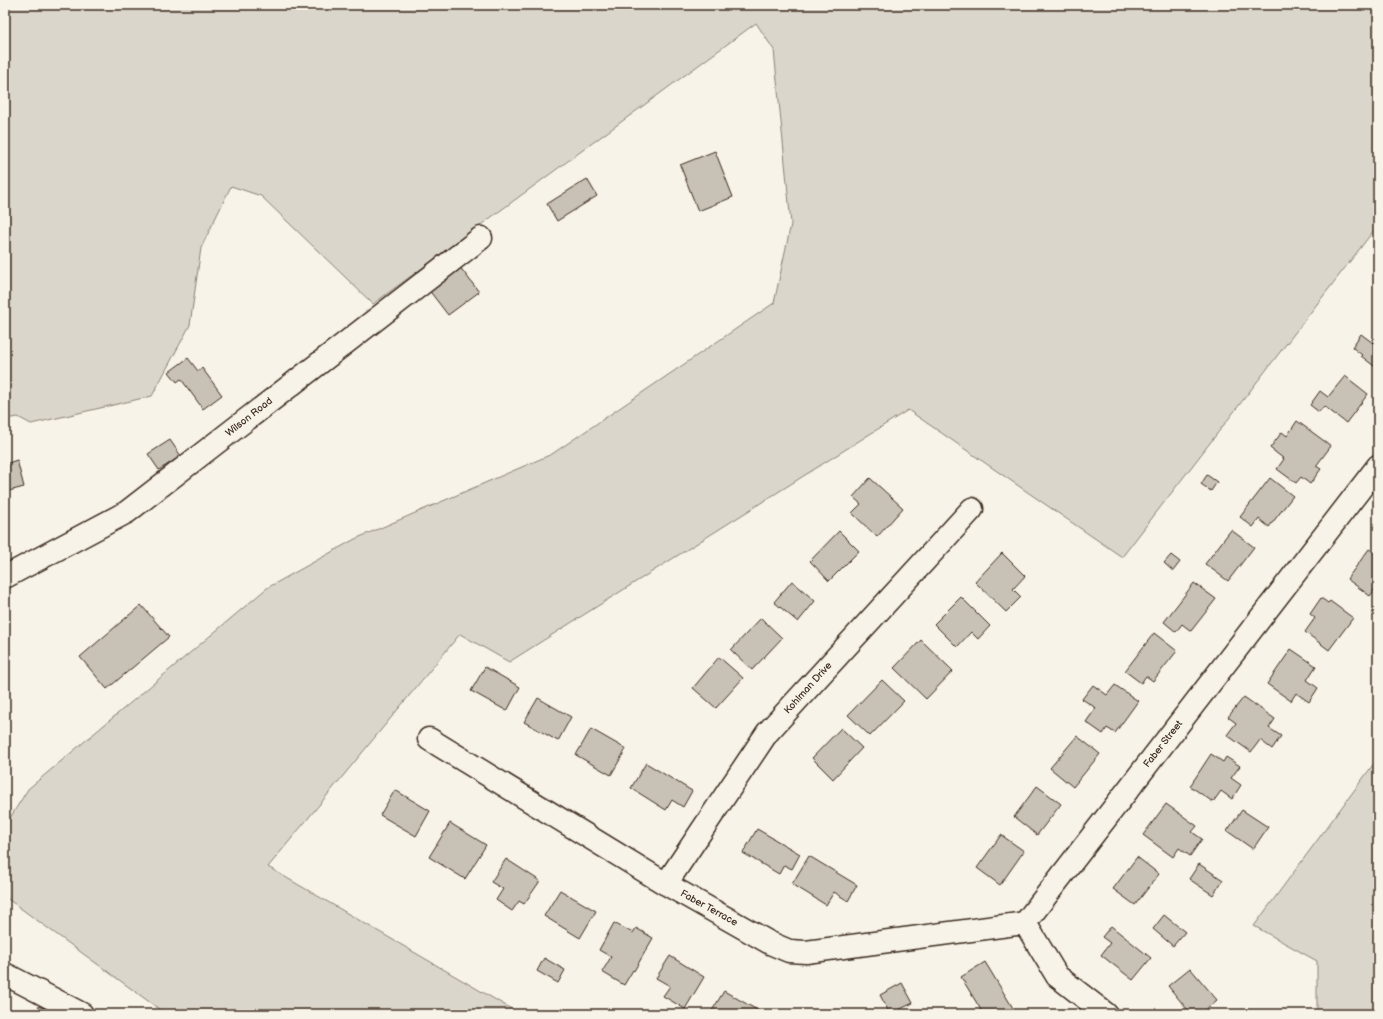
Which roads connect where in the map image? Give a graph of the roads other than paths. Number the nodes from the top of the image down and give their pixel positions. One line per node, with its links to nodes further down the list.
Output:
1 (481, 238): 4 (street, Wilson Road)
2 (1378, 466): 7 (street, Faber Street)
3 (972, 509): 6 (street, Kohlman Drive)
4 (5, 577)
5 (429, 739): 6 (street, Faber Terrace)
6 (666, 884): 7 (street, Faber Terrace)
7 (1025, 923): 10 (street)
8 (5, 974): 9 (street)
9 (82, 1014)
10 (1106, 1014)

